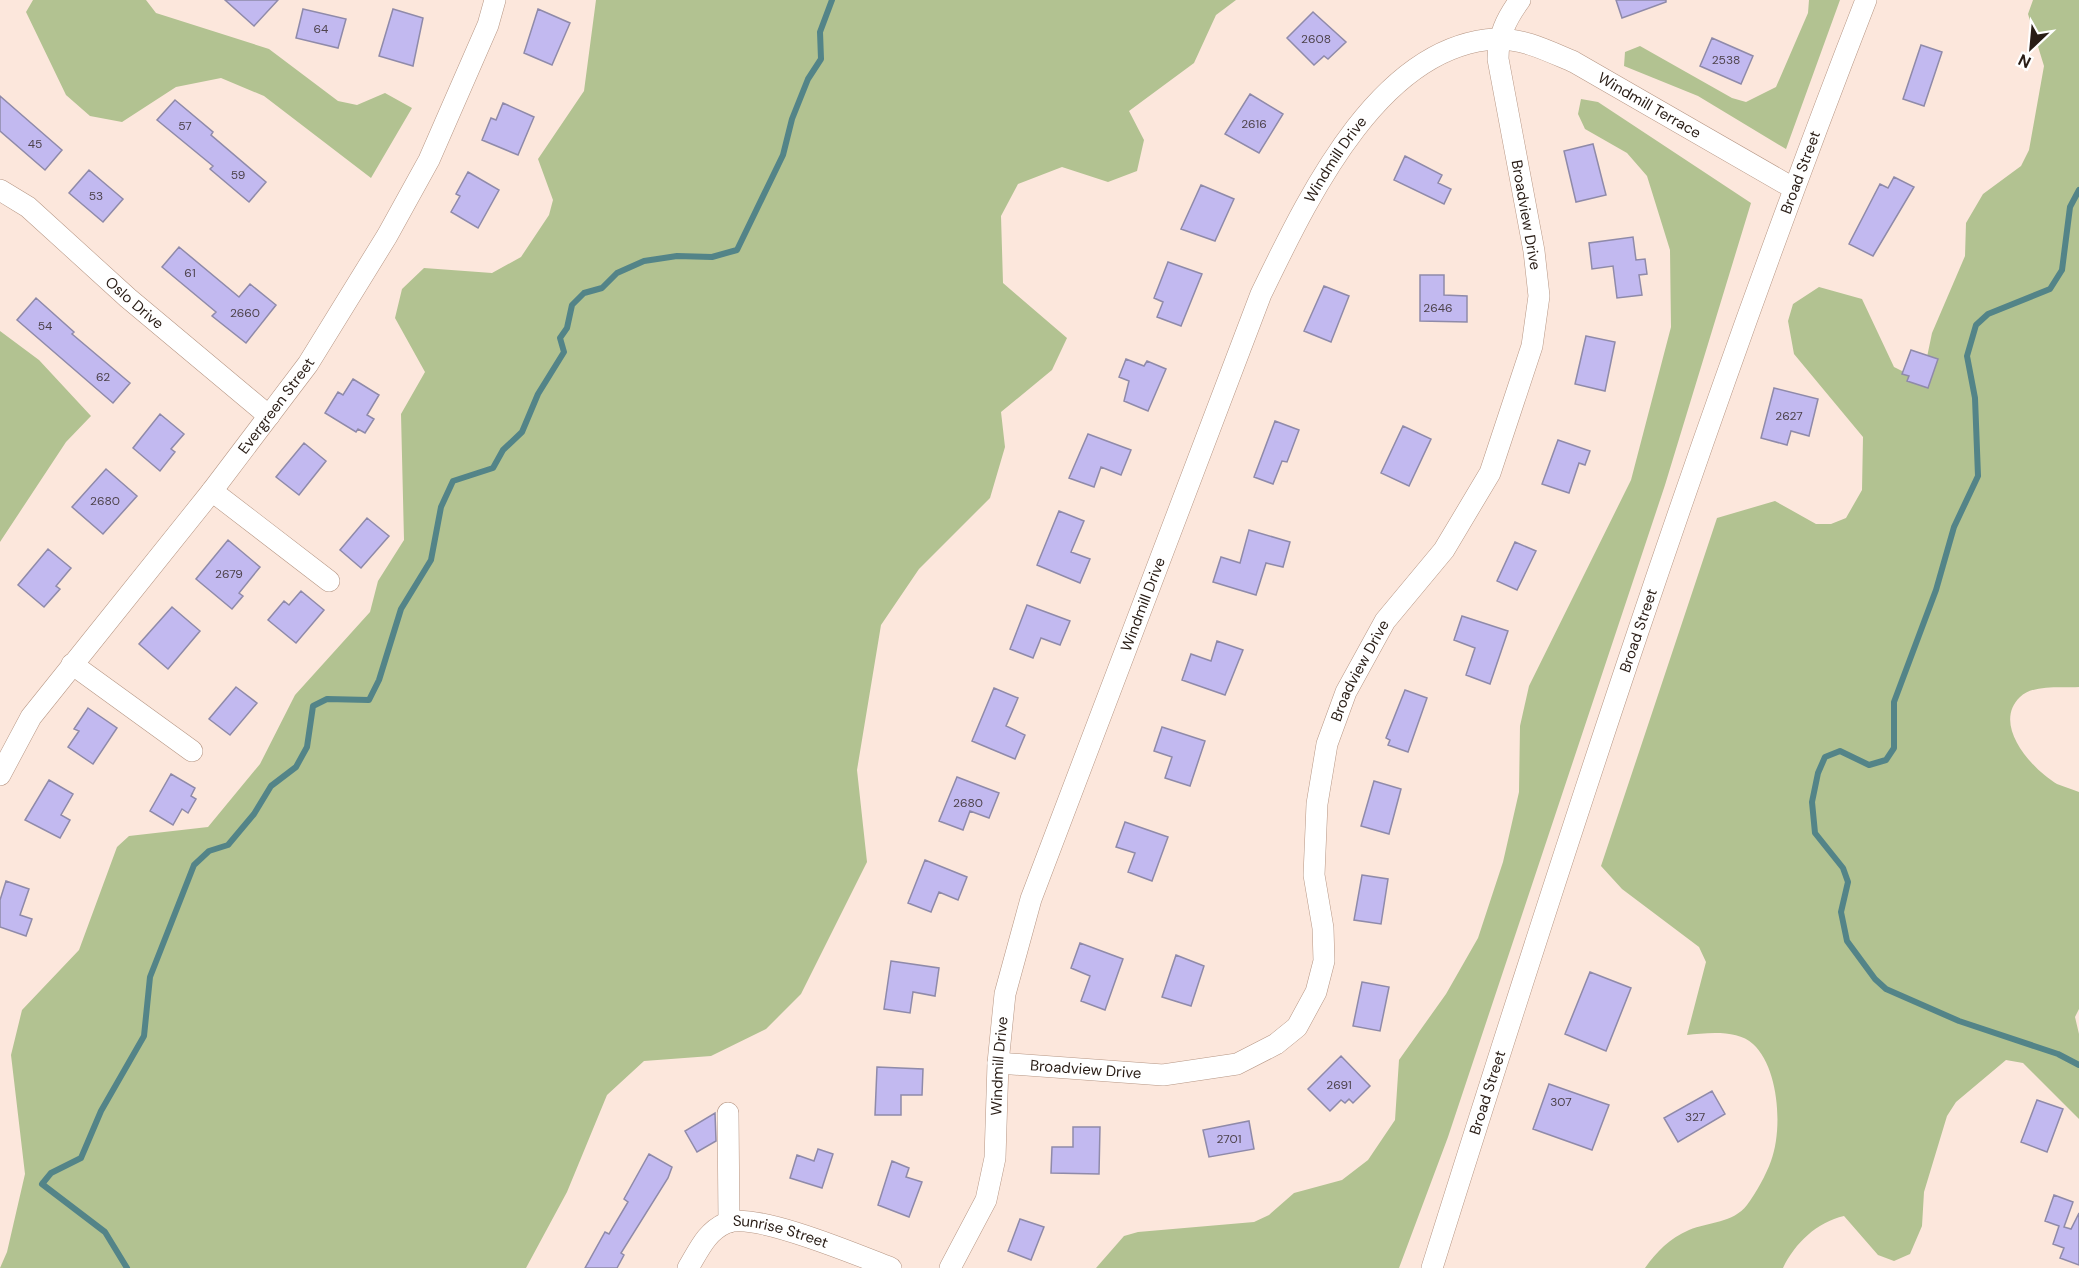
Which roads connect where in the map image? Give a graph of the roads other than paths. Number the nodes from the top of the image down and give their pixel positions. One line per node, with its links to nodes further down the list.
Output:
1 (495, 0): 7 (street, Evergreen Street)
2 (1520, 0): 4 (street)
3 (1866, 0): 5 (street, Broad Street)
4 (1498, 39): 5 (street, Windmill Terrace); 13 (street, Windmill Drive); 13 (street, Broadview Drive)
5 (1793, 188): 19 (street, Broad Street)
6 (0, 190): 7 (street, Oslo Drive)
7 (269, 416): 8 (street, Evergreen Street)
8 (212, 491): 9 (street); 10 (street, Evergreen Street)
9 (329, 581)
10 (72, 664): 11 (street); 12 (street, Evergreen Street)
11 (192, 751)
12 (0, 775)
13 (998, 1063): 18 (street, Windmill Drive)
14 (728, 1113): 15 (street)
15 (729, 1222): 16 (street, Sunrise Street); 17 (street, Sunrise Street)
16 (688, 1268)
17 (891, 1268)
18 (950, 1268)
19 (1432, 1268)

